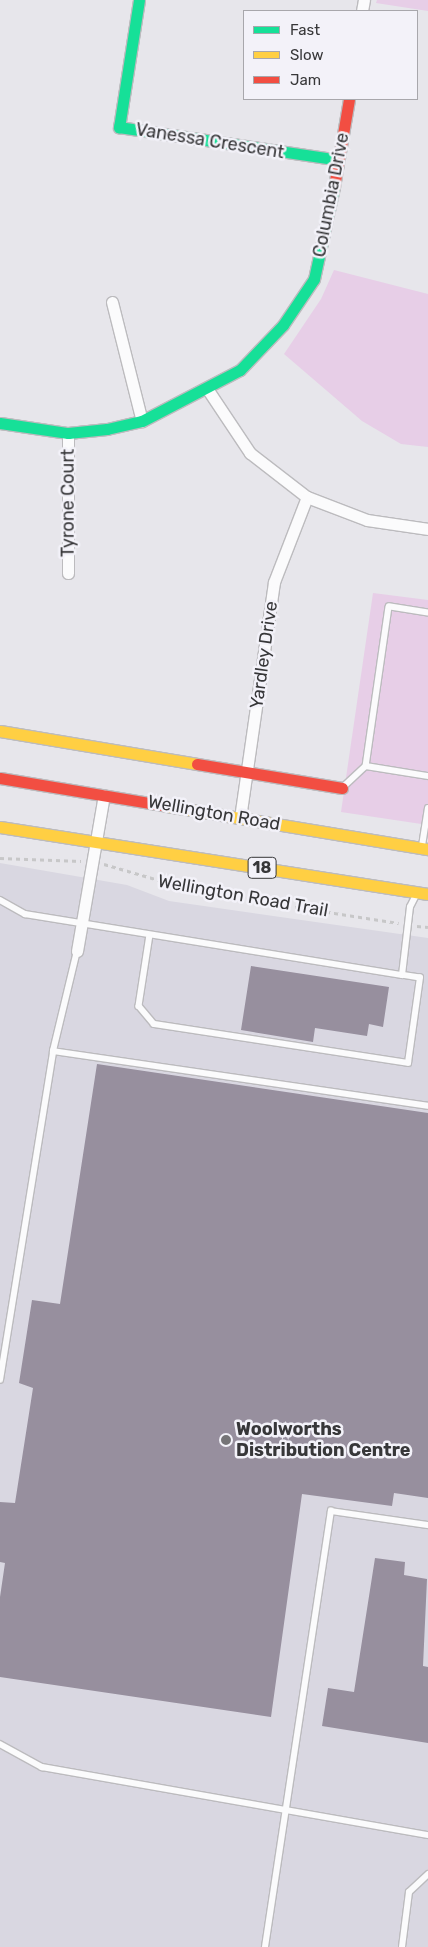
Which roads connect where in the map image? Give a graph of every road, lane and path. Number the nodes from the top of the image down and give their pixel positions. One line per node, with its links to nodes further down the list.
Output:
1 (139, 0): 3 (main road, Vanessa Crescent)
2 (349, 100): 3 (main road, Columbia Drive)
3 (339, 160): 5 (main road, Columbia Drive)
4 (112, 302): 6 (street)
5 (208, 390): 6 (main road, Columbia Drive); 9 (street)
6 (142, 421): 8 (main road, Columbia Drive)
7 (0, 423): 8 (main road, Columbia Drive)
8 (68, 433): 11 (street, Tyrone Court)
9 (306, 497): 10 (street); 15 (street, Yardley Drive)
10 (428, 529)
11 (68, 573)
12 (428, 613): 14 (lane)
13 (0, 731): 15 (main road)
14 (366, 766): 16 (lane); 18 (lane)
15 (248, 772): 18 (main road); 21 (street, Yardley Drive)
16 (428, 776)
17 (0, 778): 19 (main road, Wellington Road)
18 (342, 788)
19 (104, 795): 21 (main road, Wellington Road); 23 (street)
20 (428, 808): 24 (lane)
21 (240, 818): 24 (main road, Wellington Road)
22 (0, 827): 23 (main road, 18)
23 (96, 842): 26 (street); 27 (main road, 18)
24 (425, 848)
25 (0, 858): 26 (path, Wellington Road Trail)
26 (93, 863): 29 (street); 30 (path, Wellington Road Trail)
27 (423, 894): 30 (lane)
28 (0, 900): 29 (lane)
29 (82, 924): 32 (lane); 33 (street)
30 (407, 924): 31 (path, Wellington Road Trail); 34 (lane)
31 (428, 927)
32 (150, 935): 34 (lane); 34 (lane)
33 (77, 951): 35 (lane)
34 (402, 975)
35 (53, 1051): 36 (lane); 37 (lane)
36 (428, 1106)
37 (0, 1380)
38 (428, 1525): 40 (lane)
39 (0, 1744): 40 (lane)
40 (283, 1809): 41 (lane); 43 (lane)
41 (428, 1835)
42 (428, 1874): 44 (lane)
43 (265, 1947)
44 (402, 1947)

